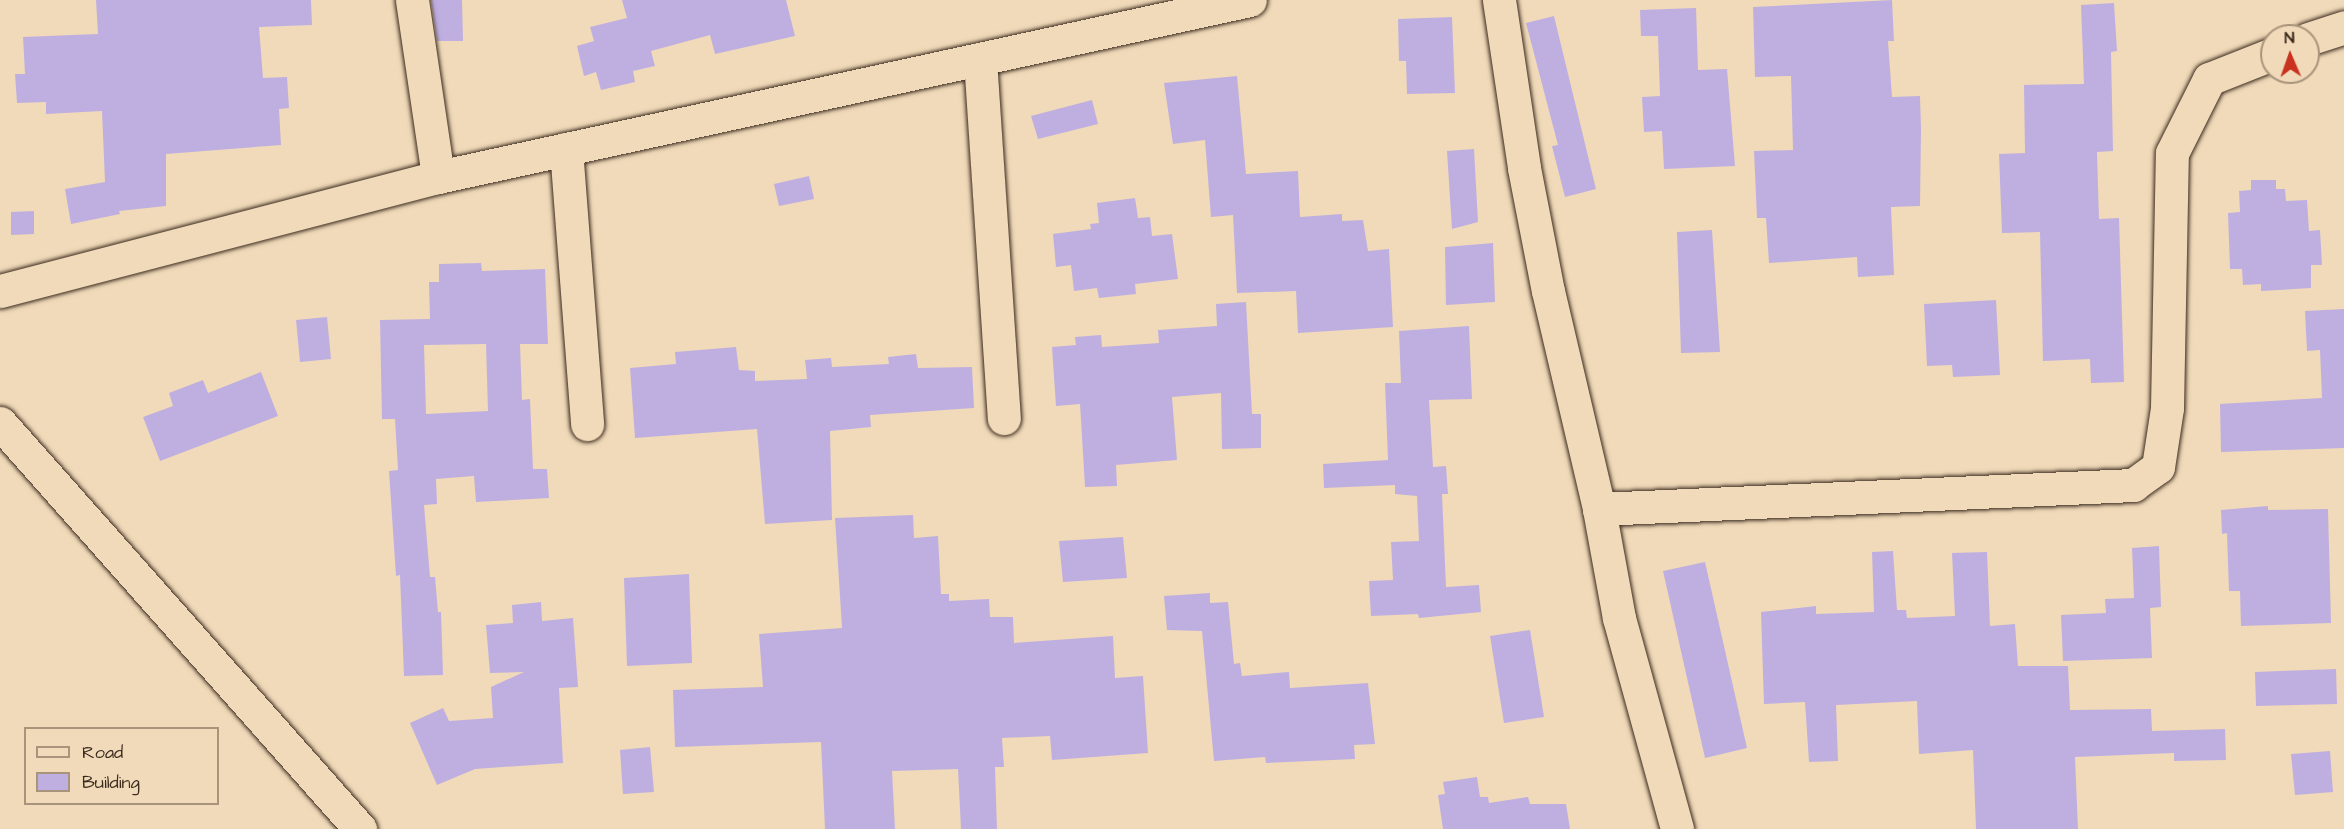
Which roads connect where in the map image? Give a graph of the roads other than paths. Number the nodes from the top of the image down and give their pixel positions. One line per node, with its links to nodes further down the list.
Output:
1 (412, 0): 9 (street)
2 (1250, 0): 6 (street)
3 (1499, 0): 14 (street)
4 (2339, 18): 5 (street)
5 (2320, 31)
6 (980, 59): 8 (street); 11 (street)
7 (2260, 59): 14 (street)
8 (566, 149): 9 (street); 13 (street)
9 (438, 177): 10 (street)
10 (0, 291)
11 (1004, 418)
12 (0, 423): 15 (street)
13 (586, 424)
14 (1599, 509): 16 (street)
15 (360, 829)
16 (1677, 829)

